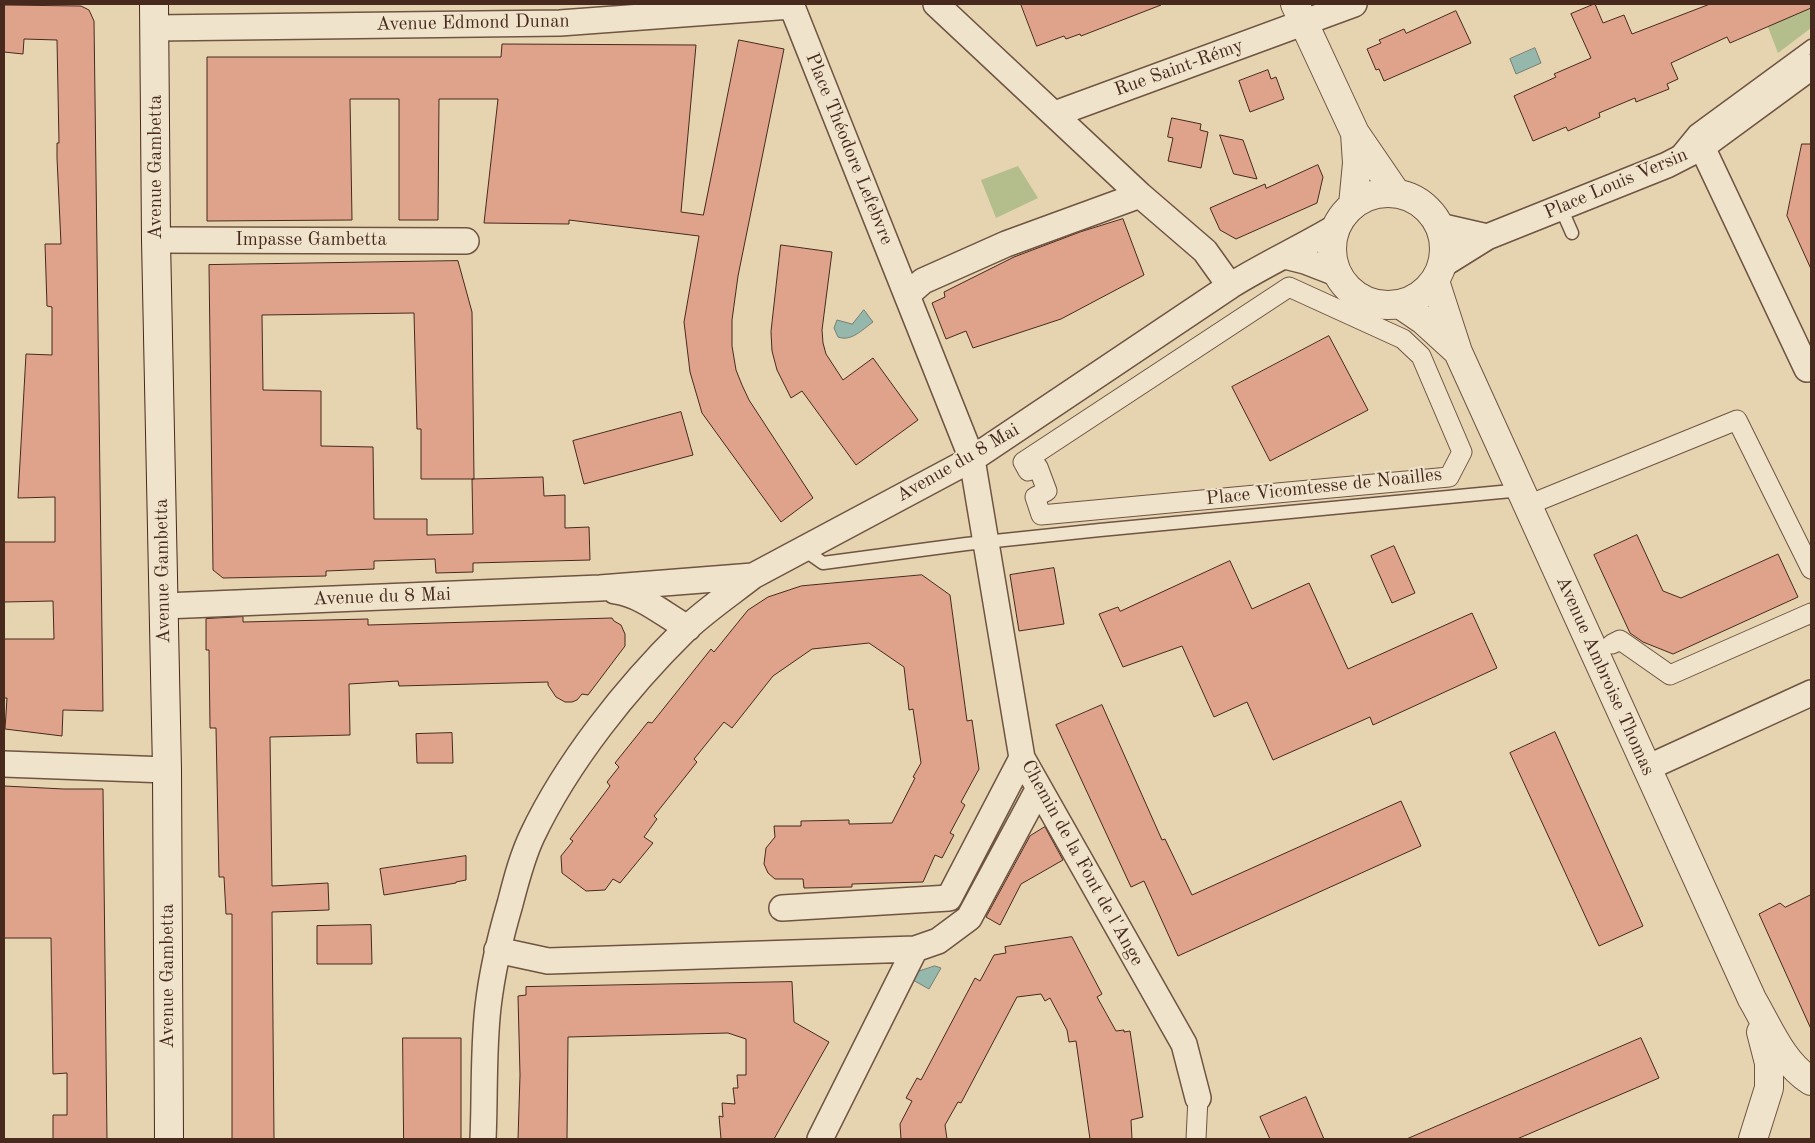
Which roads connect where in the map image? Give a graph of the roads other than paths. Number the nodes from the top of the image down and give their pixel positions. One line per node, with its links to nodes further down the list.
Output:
1 (936, 4): 8 (street)
2 (1354, 4): 4 (street, Rue Saint-Rémy)
3 (791, 5): 5 (street, Avenue Edmond Dunan); 26 (street, Place Théodore Lefebvre)
4 (1299, 13): 8 (street, Rue Saint-Rémy); 9 (street)
5 (155, 16): 20 (street, Avenue Gambetta)
6 (1811, 46): 11 (lane)
7 (1811, 67): 10 (street, Place Louis Versin)
8 (1055, 114): 13 (street)
9 (1355, 133): 12 (street); 14 (street)
10 (1702, 147): 11 (street, Place Louis Versin); 29 (street)
11 (1668, 165): 15 (street, Place Louis Versin)
12 (1396, 193): 14 (street); 16 (street)
13 (1140, 195): 25 (street); 26 (street)
14 (1353, 205): 17 (street)
15 (1561, 208): 18 (lane); 19 (street, Place Louis Versin)
16 (1439, 226): 19 (street); 24 (street)
17 (1336, 227): 22 (street, Avenue du 8 Mai); 23 (street)
18 (1572, 233)
19 (1487, 237): 24 (street, Place Louis Versin)
20 (156, 240): 21 (street, Impasse Gambetta); 39 (street, Avenue Gambetta)
21 (466, 242)
22 (1285, 256): 23 (street); 25 (street, Avenue du 8 Mai)
23 (1336, 273): 27 (street)
24 (1438, 273): 27 (street); 28 (street, Avenue Ambroise Thomas)
25 (1230, 286): 30 (street, Avenue du 8 Mai)
26 (907, 295): 30 (street, Place Théodore Lefebvre)
27 (1401, 304): 28 (street, Avenue Ambroise Thomas)
28 (1458, 352): 32 (street, Avenue Ambroise Thomas)
29 (1807, 369)
30 (972, 459): 33 (street, Chemin de la Font de l'Ange); 34 (street, Avenue du 8 Mai)
31 (1024, 462): 31 (street, Place Vicomtesse de Noailles)
32 (1525, 497): 33 (lane, Place Vicomtesse de Noailles); 35 (street); 46 (street, Avenue Ambroise Thomas)
33 (986, 542): 34 (lane, Place Vicomtesse de Noailles); 44 (street, Chemin de la Font de l'Ange)
34 (803, 549): 36 (street, Avenue du 8 Mai)
35 (1811, 569)
36 (753, 576): 37 (street, Avenue du 8 Mai); 41 (street)
37 (668, 583): 38 (street, Avenue du 8 Mai); 41 (street)
38 (600, 588): 39 (street, Avenue du 8 Mai); 41 (street, Avenue du 8 Mai)
39 (164, 606): 47 (street, Avenue Gambetta)
40 (1811, 613): 42 (street)
41 (691, 626): 51 (street)
42 (1612, 644)
43 (1811, 693): 46 (street)
44 (1022, 758): 48 (street, Chemin de la Font de l'Ange); 49 (street)
45 (4, 764): 47 (street)
46 (1647, 768): 52 (street, Avenue Ambroise Thomas)
47 (167, 770): 55 (street, Avenue Gambetta)
48 (1039, 788): 50 (street); 54 (street, Chemin de la Font de l'Ange)
49 (782, 908)
50 (915, 949): 51 (street); 57 (street)
51 (497, 950): 56 (street)
52 (1752, 999): 53 (street, Avenue Ambroise Thomas); 59 (street, Avenue Ambroise Thomas)
53 (1811, 1080)
54 (1198, 1098): 58 (street, Chemin de la Font de l'Ange)
55 (169, 1139)
56 (483, 1139)
57 (820, 1139)
58 (1196, 1139)
59 (1753, 1139)

